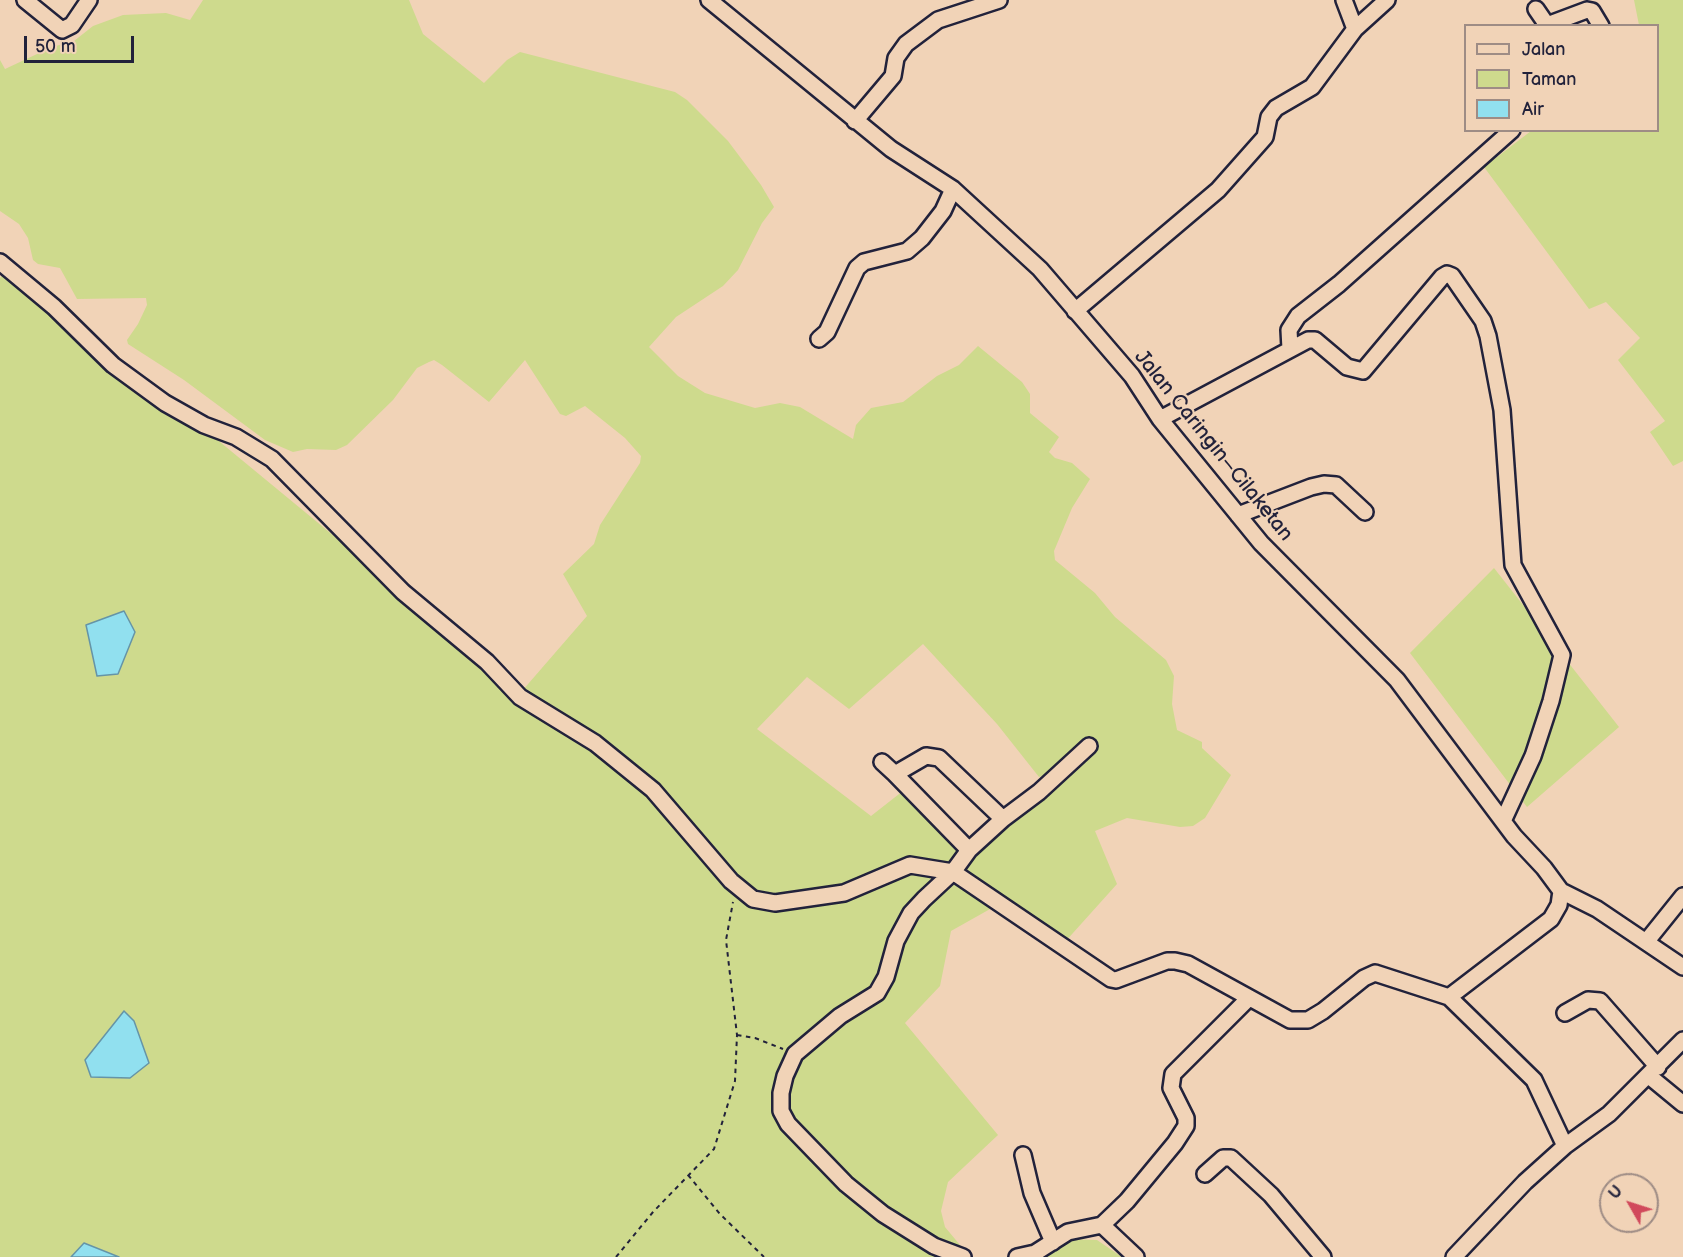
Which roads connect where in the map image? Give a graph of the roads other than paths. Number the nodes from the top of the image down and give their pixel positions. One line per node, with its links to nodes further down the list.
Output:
1 (25, 0): 2 (street)
2 (89, 0)
3 (999, 0): 12 (street)
4 (1344, 0): 11 (street)
5 (1387, 0): 11 (street)
6 (710, 1): 12 (street, Jalan Caringin–Cilaketan)
7 (1536, 9): 8 (street)
8 (1545, 24)
9 (1551, 24): 10 (street)
10 (1600, 24)
11 (1355, 29): 16 (street)
12 (855, 121): 14 (street, Jalan Caringin–Cilaketan)
13 (1510, 132): 18 (street)
14 (953, 189): 16 (street, Jalan Caringin–Cilaketan); 17 (street)
15 (0, 262): 28 (street)
16 (1075, 311): 19 (street, Jalan Caringin–Cilaketan)
17 (819, 339)
18 (1290, 349): 19 (street); 26 (street)
19 (1160, 419): 21 (street, Jalan Caringin–Cilaketan)
20 (1365, 512): 21 (street)
21 (1238, 515): 26 (street, Jalan Caringin–Cilaketan)
22 (1089, 746): 25 (street)
23 (882, 762): 24 (street)
24 (895, 774): 25 (street); 27 (street)
25 (1003, 819): 27 (street)
26 (1503, 821): 29 (street, Jalan Caringin–Cilaketan)
27 (969, 850): 28 (street)
28 (953, 872): 34 (street); 44 (street)
29 (1561, 891): 31 (street, Jalan Caringin–Cilaketan); 33 (street)
30 (1683, 896): 31 (street)
31 (1646, 942): 32 (street, Jalan Caringin–Cilaketan)
32 (1683, 967)
33 (1449, 997): 34 (street); 39 (street)
34 (1249, 998): 42 (street)
35 (1565, 1013): 37 (street)
36 (1683, 1040): 37 (street)
37 (1653, 1071): 38 (street); 39 (street)
38 (1683, 1104)
39 (1565, 1146): 48 (street)
40 (1023, 1155): 43 (street)
41 (1205, 1174): 47 (street)
42 (1102, 1225): 43 (street); 46 (street)
43 (1053, 1242): 45 (street)
44 (963, 1257)
45 (1017, 1257)
46 (1137, 1257)
47 (1323, 1257)
48 (1454, 1257)

